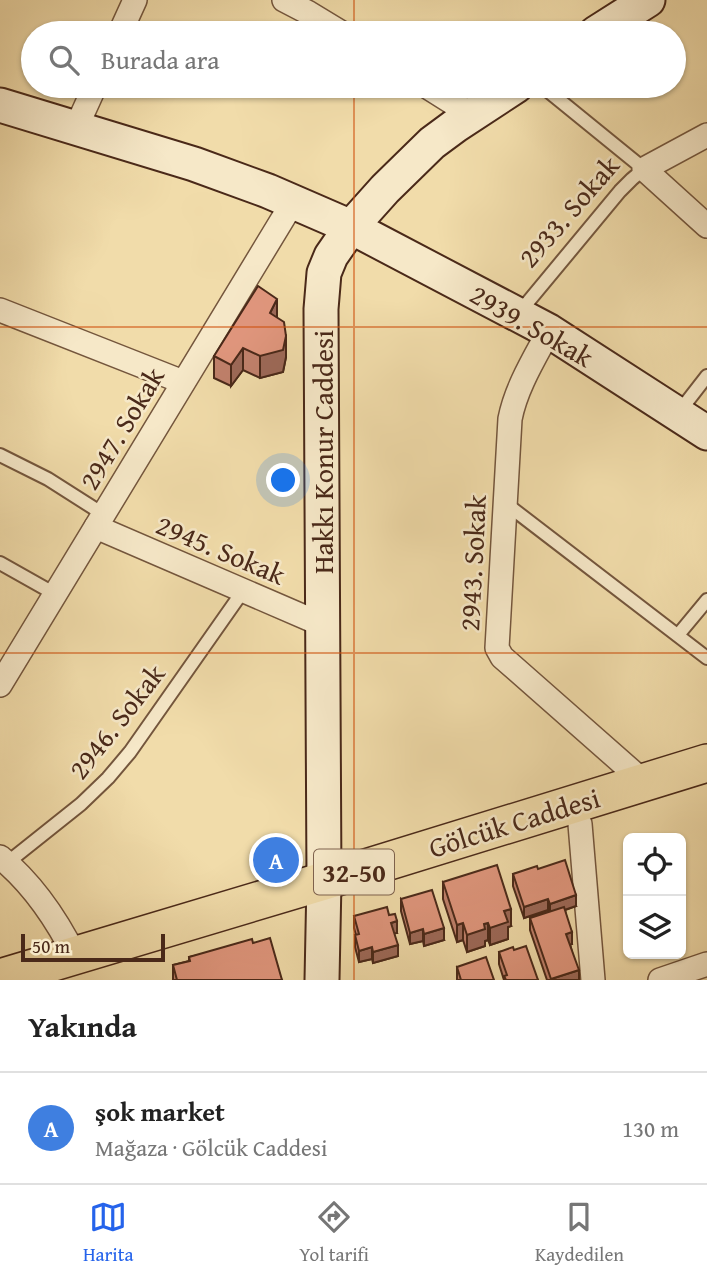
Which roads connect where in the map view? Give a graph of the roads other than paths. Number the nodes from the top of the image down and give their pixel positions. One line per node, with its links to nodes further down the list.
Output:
1 (135, 0): 5 (street)
2 (284, 0): 4 (street)
3 (648, 0): 7 (street)
4 (315, 7): 6 (street)
5 (125, 21)
6 (330, 21)
7 (615, 21)
8 (90, 98): 14 (street)
9 (445, 98): 13 (street)
10 (498, 98): 13 (street, Hakkı Konur Caddesi)
11 (557, 98): 16 (lane)
12 (0, 105): 14 (street, 2939. Sokak)
13 (472, 115): 19 (street, Hakkı Konur Caddesi)
14 (76, 128): 17 (street, 2939. Sokak)
15 (707, 135): 16 (street, 2933. Sokak)
16 (644, 169): 18 (street); 21 (lane, 2933. Sokak)
17 (293, 202): 19 (street, 2939. Sokak); 24 (street, 2947. Sokak)
18 (707, 226)
19 (351, 227): 21 (street, 2939. Sokak); 34 (street, Hakkı Konur Caddesi)
20 (0, 310): 24 (street)
21 (518, 315): 22 (street, 2939. Sokak)
22 (548, 331): 25 (street, 2939. Sokak); 28 (street, 2943. Sokak)
23 (707, 376): 25 (lane)
24 (184, 382): 29 (street, 2947. Sokak)
25 (678, 413): 26 (street, 2939. Sokak)
26 (707, 433)
27 (0, 454): 29 (lane, 2945. Sokak)
28 (504, 503): 35 (lane); 39 (street, 2943. Sokak)
29 (99, 521): 31 (street, 2945. Sokak); 32 (street, 2947. Sokak)
30 (0, 563): 32 (lane)
31 (243, 591): 34 (street, 2945. Sokak); 42 (lane, 2946. Sokak)
32 (55, 594): 37 (street, 2947. Sokak)
33 (707, 600): 35 (lane)
34 (323, 625): 43 (street, Hakkı Konur Caddesi)
35 (678, 635): 36 (lane)
36 (707, 658)
37 (2, 676)
38 (707, 763): 39 (main road, Gölcük Caddesi / 32-50)
39 (644, 782): 43 (main road, Gölcük Caddesi / 32-50)
40 (707, 784): 41 (main road, Gölcük Caddesi / 32-50)
41 (580, 824): 43 (main road, Gölcük Caddesi / 32-50); 48 (street)
42 (4, 860): 45 (street)
43 (324, 893): 45 (main road, Gölcük Caddesi / 32-50); 47 (street, Hakkı Konur Caddesi)
44 (707, 964): 49 (street)
45 (72, 968): 46 (main road, Gölcük Caddesi / 32-50)
46 (0, 978)
47 (322, 980)
48 (593, 980)
49 (660, 980)

